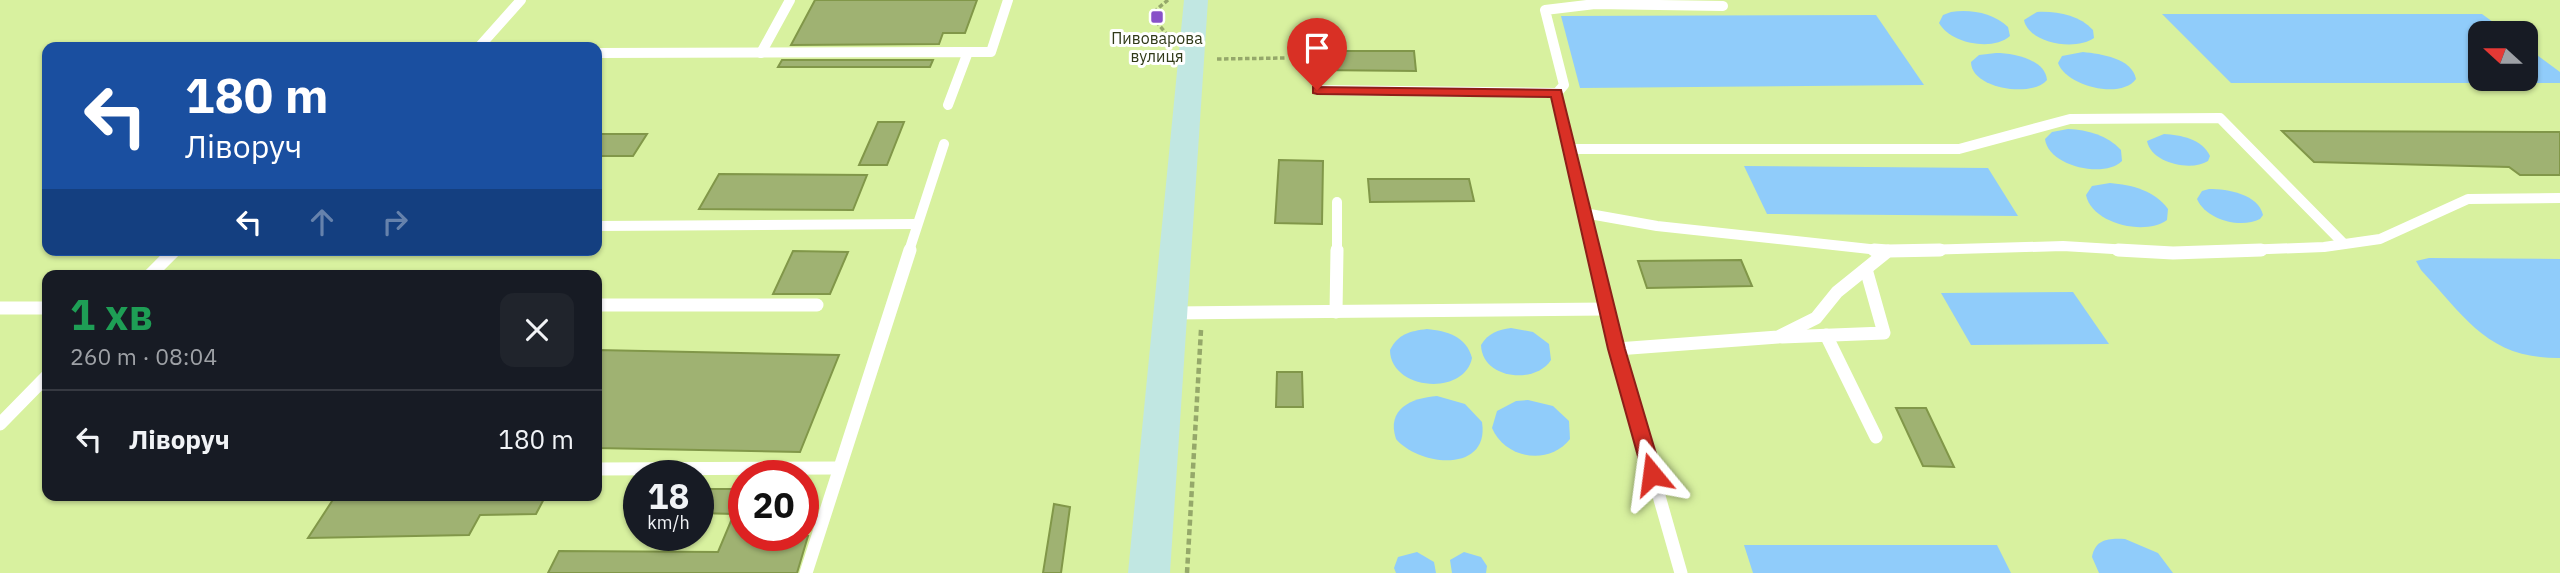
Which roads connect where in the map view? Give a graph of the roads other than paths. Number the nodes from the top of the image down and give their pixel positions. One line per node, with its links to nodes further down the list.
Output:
1 (521, 0): 6 (lane)
2 (790, 0): 9 (lane)
3 (1007, 0): 7 (lane)
4 (1196, 0): 31 (main road)
5 (1723, 6): 11 (lane)
6 (483, 42)
7 (968, 52): 9 (lane); 12 (lane)
8 (602, 53): 9 (lane)
9 (761, 53)
10 (1317, 90): 11 (lane)
11 (1557, 93): 14 (lane)
12 (948, 105)
13 (944, 144): 18 (lane)
14 (1569, 149): 17 (lane); 20 (lane)
15 (2560, 198): 20 (lane)
16 (1337, 202): 30 (lane)
17 (1584, 213): 21 (lane); 29 (lane)
18 (917, 224): 19 (lane); 38 (lane)
19 (602, 226)
20 (2344, 244): 21 (lane)
21 (1888, 251): 23 (lane)
22 (170, 256): 24 (lane)
23 (1866, 269): 32 (lane); 33 (lane)
24 (155, 270)
25 (602, 305): 26 (lane)
26 (817, 305)
27 (0, 308): 28 (lane)
28 (42, 308)
29 (1607, 309): 30 (lane); 34 (lane)
30 (1336, 312): 31 (lane)
31 (1170, 313): 41 (main road)
32 (1826, 335): 33 (lane); 37 (lane)
33 (1778, 337): 34 (lane)
34 (1617, 349): 42 (lane)
35 (42, 381): 36 (lane)
36 (0, 424)
37 (1876, 437)
38 (839, 468): 39 (lane); 40 (lane)
39 (602, 470)
40 (806, 573)
41 (1149, 573)
42 (1681, 573)

